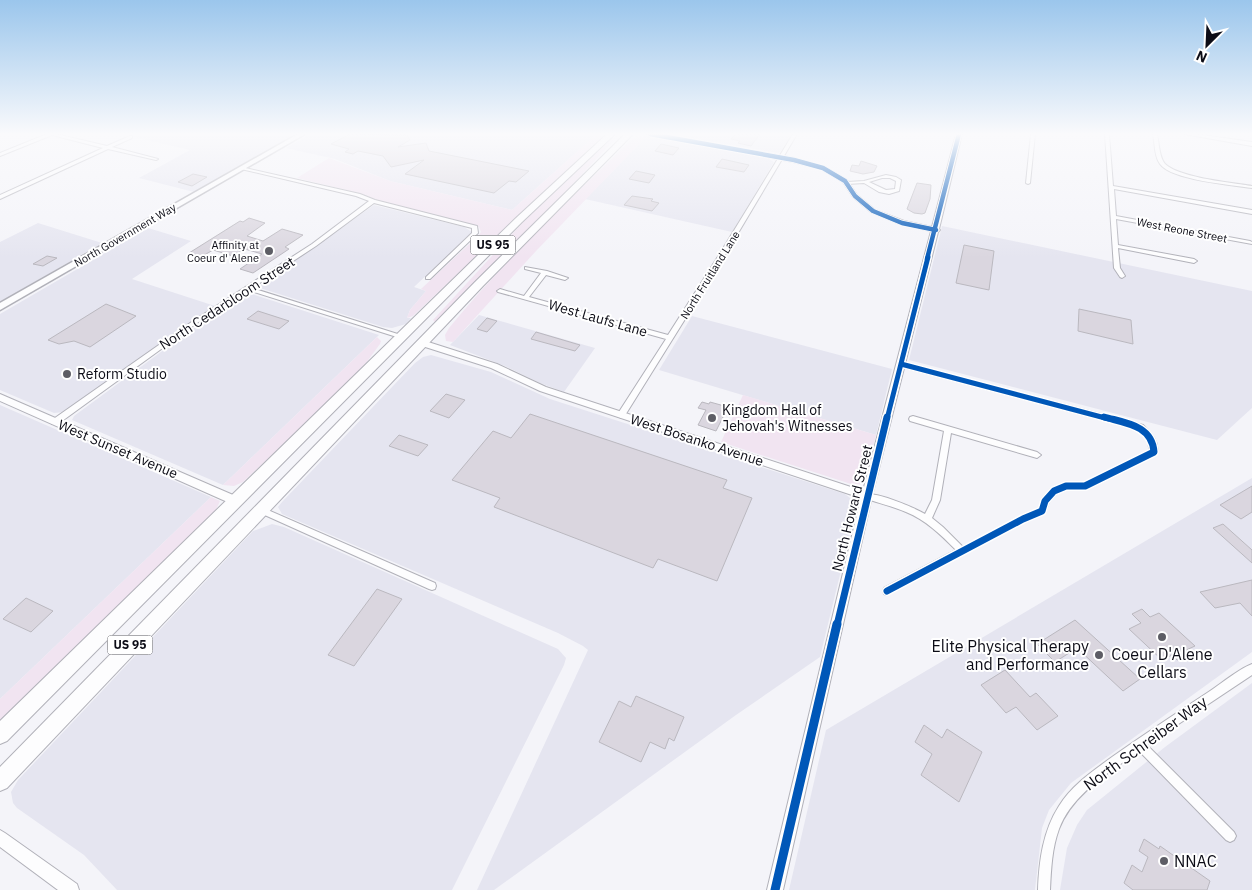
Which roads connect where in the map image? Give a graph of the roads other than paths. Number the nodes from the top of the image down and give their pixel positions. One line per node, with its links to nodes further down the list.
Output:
1 (47, 176): 17 (street)
2 (230, 176): 34 (main road, North Government Way)
3 (275, 176): 18 (street)
4 (568, 176): 32 (highway, US 95)
5 (588, 176): 37 (highway, US 95)
6 (769, 176): 36 (street, North Fruitland Lane)
7 (837, 176): 13 (street)
8 (950, 176): 21 (street, North Howard Street)
9 (1029, 176): 14 (street)
10 (1110, 176): 15 (street)
11 (1189, 176): 16 (street)
12 (865, 182): 12 (street); 13 (street)
13 (847, 183): 21 (street)
14 (1028, 183)
15 (1111, 187): 19 (street); 20 (street)
16 (1252, 187)
17 (0, 197)
18 (373, 201): 28 (street); 30 (street, North Cedarbloom Street)
19 (1252, 212)
20 (1114, 216): 22 (street, West Reone Street); 23 (street)
21 (936, 230): 38 (street, North Howard Street)
22 (1250, 243)
23 (1116, 246): 24 (street); 27 (street)
24 (1194, 262)
25 (527, 268): 26 (street)
26 (545, 272): 29 (street); 33 (street, West Laufs Lane)
27 (1122, 276)
28 (428, 278)
29 (565, 278)
30 (246, 288): 35 (street); 43 (street, North Cedarbloom Street)
31 (500, 291): 33 (street, West Laufs Lane)
32 (444, 294): 35 (highway, US 95); 37 (highway)
33 (525, 298): 36 (street, West Laufs Lane)
34 (0, 307)
35 (402, 337): 40 (highway); 47 (highway, US 95)
36 (670, 338): 41 (street, North Fruitland Lane)
37 (422, 343): 40 (highway, US 95); 41 (street, West Bosanko Avenue)
38 (901, 364): 46 (street, North Howard Street); 50 (street)
39 (0, 397): 43 (street, West Sunset Avenue)
40 (367, 400): 48 (highway, US 95)
41 (621, 415): 46 (street, West Bosanko Avenue)
42 (913, 419): 44 (street)
43 (56, 422): 47 (street, West Sunset Avenue)
44 (948, 429): 45 (street); 49 (street)
45 (1037, 455)
46 (867, 496): 49 (street, West Bosanko Avenue); 60 (street, North Howard Street)
47 (236, 501): 54 (highway, US 95)
48 (260, 510): 51 (street); 56 (highway, US 95)
49 (927, 519): 50 (street, West Bosanko Avenue)
50 (962, 551): 52 (street)
51 (432, 586)
52 (887, 591)
53 (1252, 669): 55 (street, North Schreiber Way)
54 (0, 734)
55 (1139, 744): 57 (street); 61 (street, North Schreiber Way)
56 (0, 780)
57 (1230, 836)
58 (0, 838): 59 (street)
59 (70, 890)
60 (775, 890)
61 (1044, 890)

